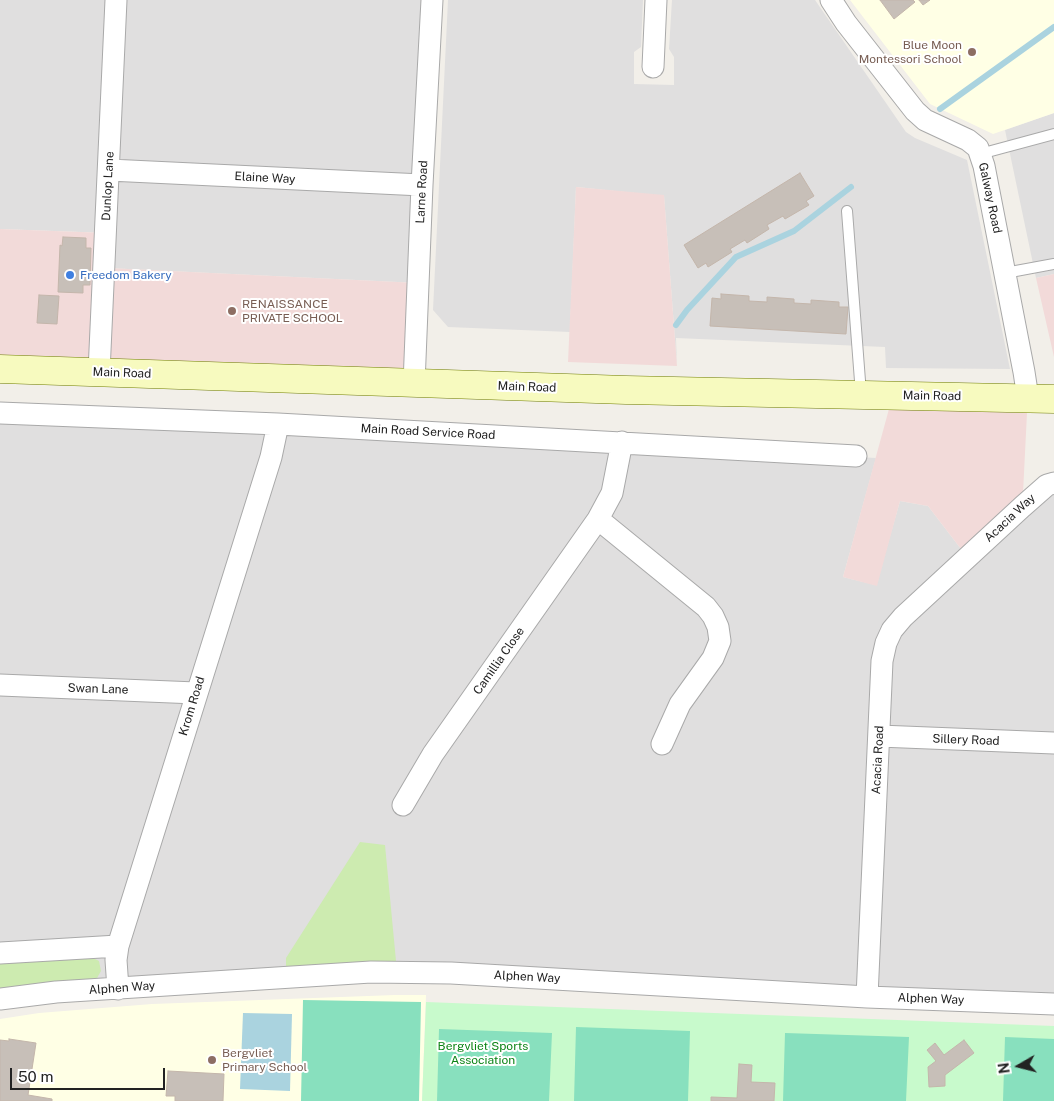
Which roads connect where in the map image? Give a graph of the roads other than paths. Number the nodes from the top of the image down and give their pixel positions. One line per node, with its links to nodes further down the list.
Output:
1 (116, 0): 8 (street, Dunlop Lane)
2 (432, 0): 9 (street, Larne Road)
3 (656, 0): 5 (street)
4 (831, 0): 7 (street, Galway Road)
5 (653, 67)
6 (1054, 134): 7 (lane)
7 (980, 154): 12 (street, Galway Road)
8 (109, 170): 9 (street, Elaine Way); 14 (street, Dunlop Lane)
9 (422, 185): 15 (street, Larne Road)
10 (848, 211): 16 (lane)
11 (1054, 264): 12 (lane)
12 (1005, 274): 17 (street, Galway Road)
13 (0, 368): 14 (main road, Main Road)
14 (99, 372): 15 (main road, Main Road)
15 (414, 384): 16 (main road, Main Road)
16 (862, 395): 17 (main road, Main Road)
17 (1041, 399)
18 (0, 413): 19 (street, Main Road Service Road)
19 (278, 424): 20 (street, Main Road Service Road); 26 (street, Krom Road)
20 (622, 442): 21 (street, Main Road Service Road); 23 (street, Camillia Close)
21 (856, 456)
22 (1054, 483): 24 (street, Acacia Way)
23 (598, 520): 29 (street); 30 (street, Camillia Close)
24 (968, 557): 27 (street, Acacia Road)
25 (0, 685): 26 (street, Swan Lane)
26 (196, 692): 31 (street, Krom Road)
27 (879, 736): 28 (street, Sillery Road); 34 (street, Acacia Road)
28 (1054, 743)
29 (662, 744)
30 (403, 805)
31 (118, 946): 32 (street); 33 (street, Krom Road)
32 (0, 953)
33 (118, 989): 34 (street, Alphen Way); 35 (street, Alphen Way)
34 (867, 996): 36 (street, Alphen Way)
35 (0, 999)
36 (1054, 1004)

